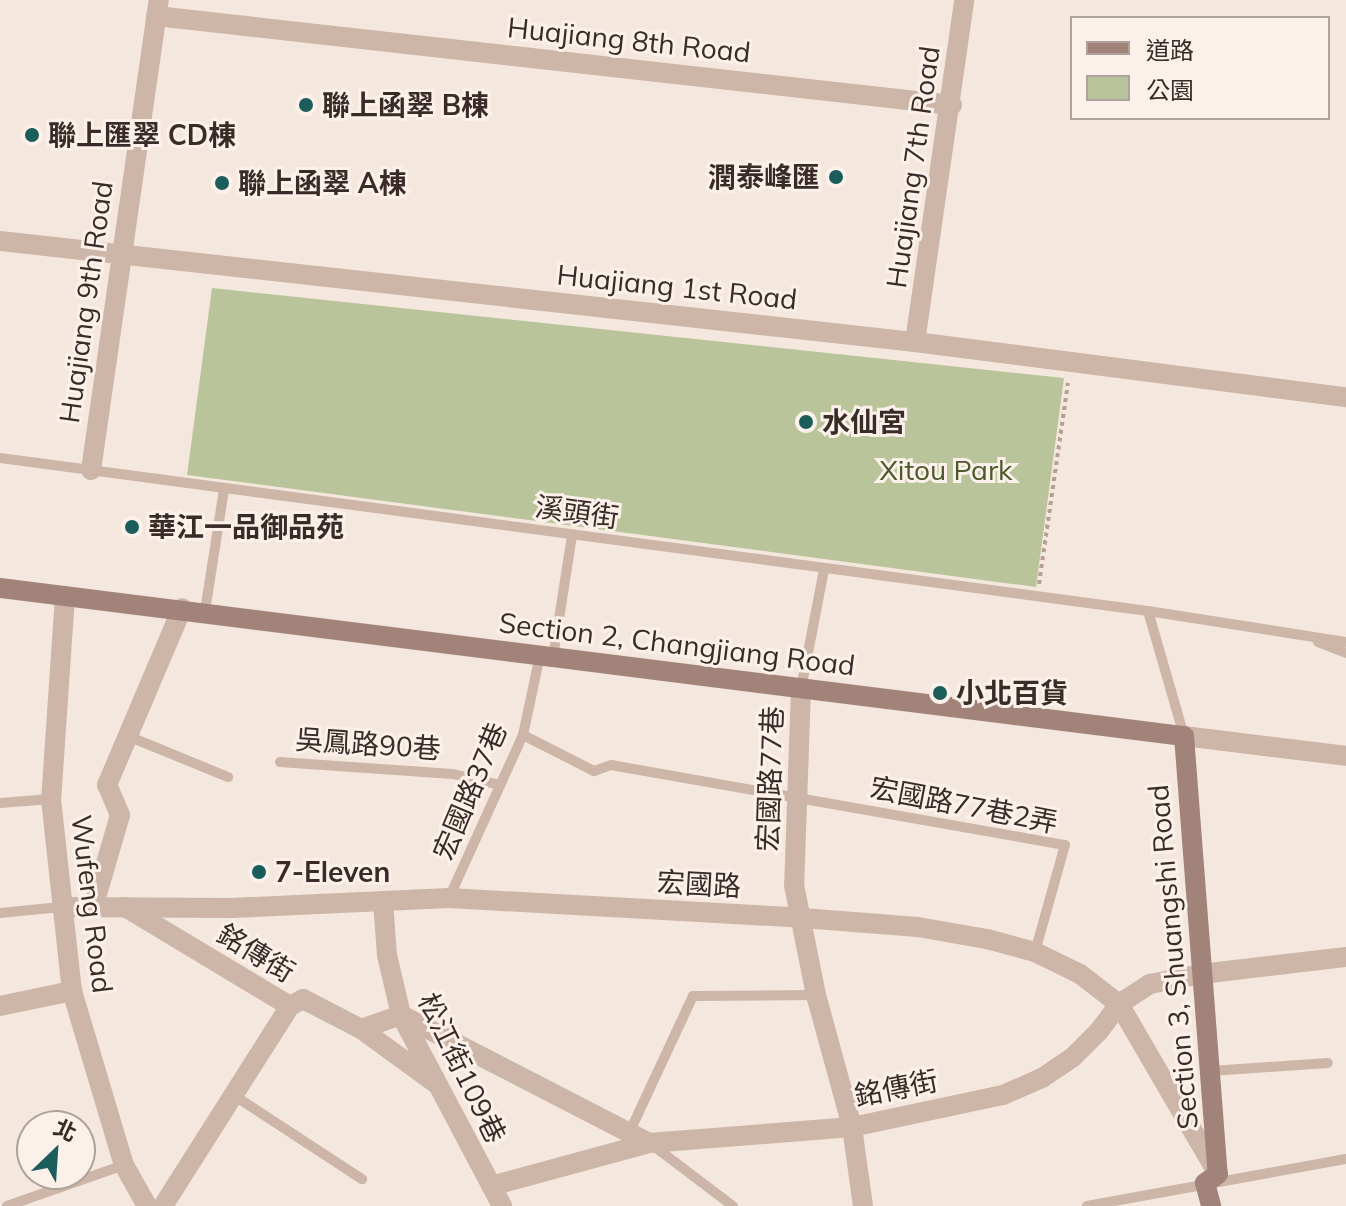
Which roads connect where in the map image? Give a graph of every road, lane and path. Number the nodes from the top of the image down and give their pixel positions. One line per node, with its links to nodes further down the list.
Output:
1 (964, 0): 3 (street, Huajiang 7th Road)
2 (157, 8): 3 (street, Huajiang 8th Road); 5 (street, Huajiang 9th Road)
3 (952, 105): 6 (street, Huajiang 7th Road)
4 (0, 241): 5 (street, Huajiang 1st Road)
5 (120, 253): 6 (street, Huajiang 1st Road); 10 (street, Huajiang 9th Road)
6 (915, 342): 7 (street, Huajiang 1st Road)
7 (1071, 361): 8 (street, Huajiang 1st Road); 16 (path)
8 (1346, 397)
9 (0, 458): 10 (lane, 溪頭街)
10 (91, 470): 11 (lane, 溪頭街)
11 (224, 489): 12 (lane, 溪頭街); 18 (lane)
12 (572, 536): 13 (lane, 溪頭街); 23 (lane, 宏國路37巷)
13 (824, 569): 16 (lane, 溪頭街); 24 (lane)
14 (0, 588): 15 (street, Section 2, Changjiang Road)
15 (65, 596): 17 (street, Section 2, Changjiang Road); 32 (street, Wufeng Road)
16 (1037, 598): 19 (lane, 溪頭街)
17 (182, 608): 18 (street, Section 2, Changjiang Road); 27 (street, Wufeng Road)
18 (205, 611): 23 (street, Section 2, Changjiang Road)
19 (1148, 611): 20 (lane, 溪頭街); 26 (lane)
20 (1304, 636): 21 (lane); 22 (lane)
21 (1346, 642)
22 (1346, 653)
23 (547, 656): 24 (street, Section 2, Changjiang Road); 25 (lane, 宏國路37巷)
24 (801, 689): 26 (street, Section 2, Changjiang Road); 33 (street, 宏國路77巷)
25 (523, 735): 31 (lane, 宏國路37巷); 33 (lane)
26 (1184, 736): 28 (street, Section 2, Changjiang Road); 44 (street, Section 3, Shuangshi Road)
27 (130, 737): 30 (lane); 39 (street, Wufeng Road)
28 (1346, 756)
29 (280, 762): 31 (lane, 吳鳳路90巷)
30 (228, 777)
31 (500, 785): 35 (lane, 宏國路37巷)
32 (51, 799): 34 (lane); 37 (street, Wufeng Road)
33 (797, 799): 41 (street, 宏國路77巷); 42 (lane, 宏國路77巷2弄)
34 (0, 803)
35 (449, 898): 36 (street, 宏國路); 41 (street, 宏國路)
36 (383, 901): 38 (street, 宏國路); 50 (street, 松江街109巷)
37 (61, 907): 39 (street, 宏國路); 40 (lane); 45 (street, Wufeng Road)
38 (125, 907): 39 (street, 宏國路); 49 (street, 銘傳街)
39 (93, 908)
40 (0, 913)
41 (803, 918): 42 (street, 宏國路); 46 (street, 宏國路77巷)
42 (1035, 952): 47 (street, 宏國路)
43 (1346, 957): 44 (street)
44 (1201, 974): 47 (street); 53 (street, Section 3, Shuangshi Road)
45 (72, 991): 48 (street); 60 (street, Wufeng Road)
46 (816, 995): 56 (street, 宏國路77巷); 57 (lane)
47 (1119, 1004): 56 (street, 銘傳街); 61 (street, 宏國路)
48 (0, 1006)
49 (290, 1006): 51 (street, 銘傳街); 55 (street)
50 (401, 1015): 51 (street); 54 (street, 松江街109巷); 57 (street)
51 (361, 1029): 54 (street, 銘傳街)
52 (1328, 1063): 53 (lane)
53 (1211, 1071): 61 (street, Section 3, Shuangshi Road)
54 (434, 1082): 63 (street, 松江街109巷)
55 (235, 1096): 62 (lane); 66 (street)
56 (852, 1127): 58 (street, 銘傳街); 69 (street, 宏國路77巷)
57 (630, 1131): 58 (street)
58 (649, 1143): 63 (street, 銘傳街); 68 (lane)
59 (1346, 1159): 61 (lane)
60 (124, 1165): 64 (lane); 65 (street, Wufeng Road)
61 (1212, 1178): 70 (lane); 71 (street, Section 3, Shuangshi Road)
62 (362, 1179)
63 (491, 1186): 67 (street, 松江街109巷)
64 (7, 1206)
65 (147, 1206)
66 (163, 1206)
67 (502, 1206)
68 (733, 1206)
69 (863, 1206)
70 (1087, 1206)
71 (1211, 1206)

